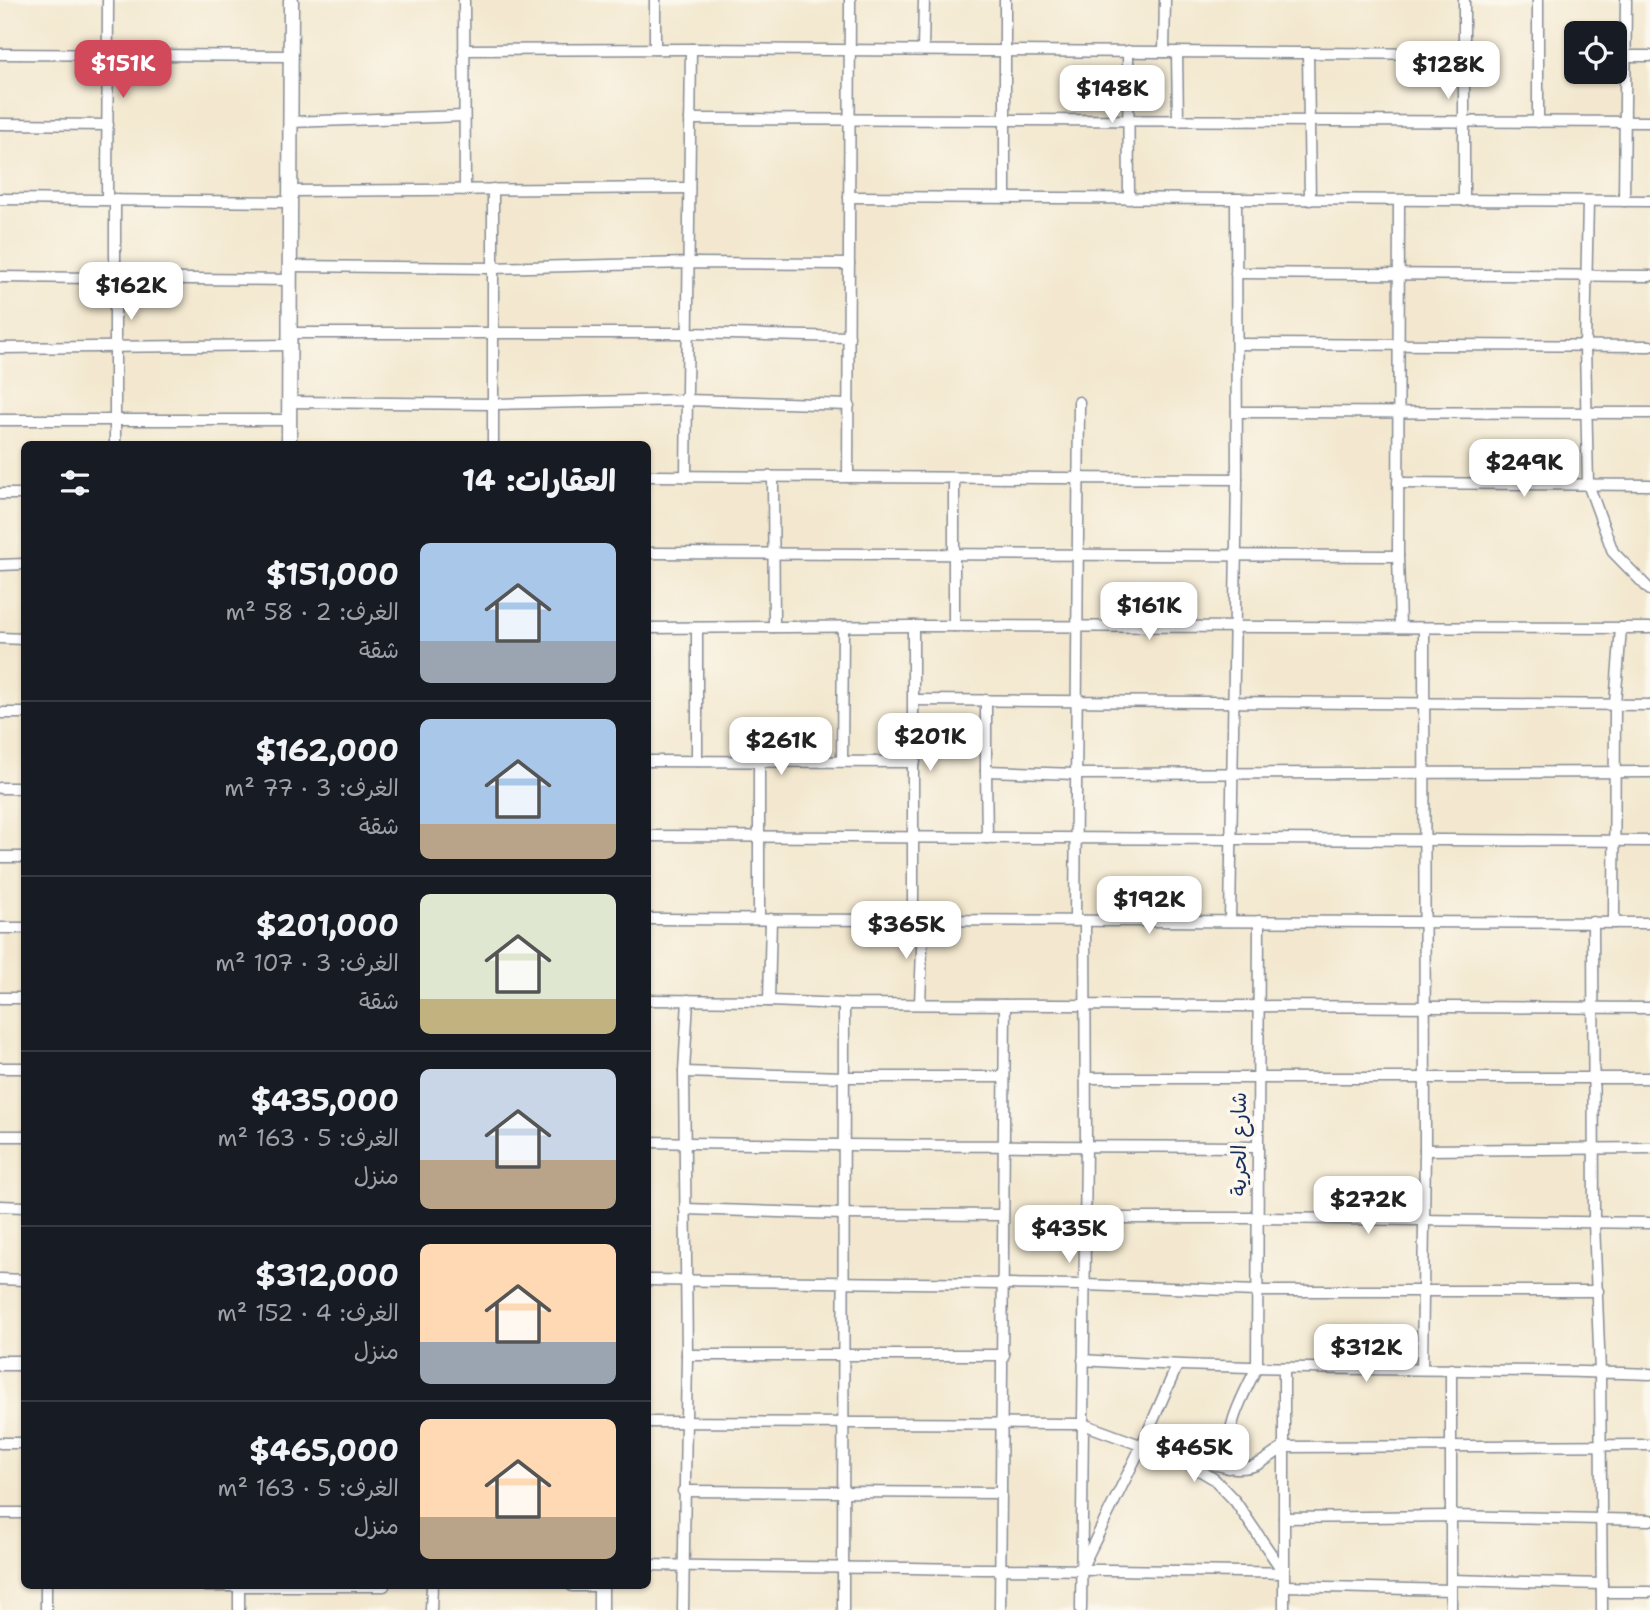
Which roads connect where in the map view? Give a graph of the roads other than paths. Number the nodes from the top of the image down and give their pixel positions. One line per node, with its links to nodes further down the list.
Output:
1 (108, 0): 24 (street)
2 (291, 0): 26 (street)
3 (464, 0): 15 (street)
4 (656, 0): 13 (street)
5 (850, 0): 16 (street)
6 (924, 0): 17 (street)
7 (1005, 0): 18 (street)
8 (1165, 0): 20 (street)
9 (1464, 0): 25 (street)
10 (1538, 0): 39 (street)
11 (1626, 0): 12 (street)
12 (1626, 21)
13 (656, 49): 14 (street); 15 (street)
14 (691, 49): 16 (street); 31 (street)
15 (464, 50): 30 (street)
16 (850, 50): 17 (street); 32 (street)
17 (923, 50): 18 (street)
18 (1005, 50): 19 (street); 37 (street)
19 (1128, 51): 20 (street); 33 (street)
20 (1164, 52): 21 (street)
21 (1177, 52): 22 (street); 34 (street)
22 (1308, 53): 25 (street); 35 (street)
23 (0, 54): 24 (street)
24 (108, 54): 26 (street); 43 (street)
25 (1464, 54): 38 (street)
26 (290, 56): 36 (street)
27 (1627, 56): 28 (street)
28 (1650, 56)
29 (1625, 84): 40 (street)
30 (464, 116): 36 (street); 46 (street)
31 (690, 120): 32 (street); 44 (street)
32 (850, 120): 37 (street); 48 (street)
33 (1128, 121): 34 (street); 37 (street); 52 (street)
34 (1178, 121): 35 (street)
35 (1308, 121): 38 (street); 54 (street)
36 (290, 122): 47 (street)
37 (1004, 122): 50 (street)
38 (1464, 122): 39 (street); 56 (street)
39 (1538, 122): 40 (street)
40 (1625, 122): 41 (street); 58 (street)
41 (1650, 122)
42 (0, 124): 43 (street)
43 (108, 125): 51 (street)
44 (689, 188): 45 (street); 60 (street)
45 (493, 189): 46 (street); 62 (street)
46 (465, 190): 47 (street)
47 (291, 196): 51 (street); 63 (street)
48 (849, 197): 50 (street); 61 (street)
49 (0, 198): 51 (street)
50 (1005, 198): 52 (street)
51 (111, 199): 69 (street)
52 (1129, 199): 53 (street)
53 (1236, 199): 54 (street); 64 (street)
54 (1310, 200): 55 (street)
55 (1399, 201): 56 (street); 65 (street)
56 (1464, 201): 57 (street)
57 (1588, 201): 58 (street); 66 (street)
58 (1624, 201): 59 (street)
59 (1650, 201)
60 (688, 263): 61 (street); 62 (street); 71 (street)
61 (849, 264): 72 (street)
62 (492, 268): 63 (street); 70 (street)
63 (291, 273): 69 (street); 73 (street)
64 (1236, 273): 65 (street); 74 (street)
65 (1399, 274): 66 (street); 75 (street)
66 (1587, 275): 67 (street); 76 (street)
67 (1650, 276)
68 (0, 277): 69 (street)
69 (115, 278): 79 (street)
70 (493, 333): 71 (street); 73 (street); 83 (street)
71 (688, 333): 72 (street); 80 (street)
72 (849, 337): 84 (street)
73 (291, 339): 79 (street); 81 (street)
74 (1237, 344): 75 (street); 85 (street)
75 (1398, 345): 76 (street); 87 (street)
76 (1585, 346): 77 (street); 86 (street)
77 (1650, 346)
78 (0, 348): 79 (street)
79 (115, 348): 90 (street)
80 (687, 400): 83 (street); 84 (street); 96 (street)
81 (290, 402): 83 (street); 91 (street)
82 (1079, 402): 100 (street)
83 (493, 404): 94 (street)
84 (849, 405): 98 (street)
85 (1237, 412): 87 (street); 101 (street)
86 (1588, 412): 87 (street); 88 (street); 103 (street)
87 (1398, 413): 102 (street)
88 (1650, 413)
89 (0, 419): 90 (street)
90 (115, 419): 91 (street); 92 (street)
91 (289, 420): 93 (street)
92 (116, 441)
93 (289, 441)
94 (493, 441)
95 (651, 476): 96 (street)
96 (686, 477): 97 (street)
97 (774, 477): 98 (street); 108 (street)
98 (848, 477): 99 (street)
99 (954, 478): 100 (street); 109 (street)
100 (1078, 478): 101 (street); 110 (street)
101 (1237, 479): 111 (street)
102 (1398, 483): 103 (street); 112 (street)
103 (1588, 484): 104 (street); 115 (street)
104 (1650, 485)
105 (0, 494): 106 (street)
106 (21, 494)
107 (651, 553): 108 (street)
108 (774, 553): 109 (street); 119 (street)
109 (954, 554): 110 (street); 117 (street)
110 (1078, 554): 111 (street); 118 (street)
111 (1236, 555): 112 (street); 121 (street)
112 (1398, 556): 122 (street)
113 (21, 564): 114 (street)
114 (0, 565)
115 (1650, 590)
116 (913, 626): 117 (street); 120 (street); 130 (street)
117 (954, 626): 118 (street)
118 (1077, 626): 121 (street); 132 (street)
119 (774, 627): 120 (street); 124 (street)
120 (843, 627): 142 (street)
121 (1235, 627): 122 (street); 133 (street)
122 (1400, 627): 125 (street)
123 (651, 628): 124 (street)
124 (697, 628): 140 (street)
125 (1424, 628): 126 (street); 134 (street)
126 (1621, 628): 127 (street); 135 (street)
127 (1650, 628)
128 (0, 638): 129 (street)
129 (21, 639)
130 (914, 700): 131 (street); 143 (street)
131 (986, 700): 132 (street); 144 (street)
132 (1076, 701): 133 (street); 149 (street)
133 (1234, 702): 134 (street); 147 (street)
134 (1426, 704): 135 (street); 148 (street)
135 (1615, 704): 136 (street); 145 (street)
136 (1650, 705)
137 (0, 713): 138 (street)
138 (21, 713)
139 (651, 761): 140 (street)
140 (696, 761): 141 (street)
141 (759, 761): 142 (street); 153 (street)
142 (842, 761): 143 (street)
143 (915, 762): 154 (street)
144 (986, 771): 149 (street); 155 (street)
145 (1616, 771): 146 (street); 148 (street); 159 (street)
146 (1650, 772)
147 (1233, 773): 148 (street); 149 (street); 157 (street)
148 (1425, 773): 158 (street)
149 (1076, 774): 156 (street)
150 (0, 788): 151 (street)
151 (21, 788)
152 (651, 836): 153 (street)
153 (759, 836): 154 (street); 164 (street)
154 (914, 837): 155 (street); 166 (street)
155 (987, 838): 156 (street)
156 (1075, 839): 157 (street); 168 (street)
157 (1231, 840): 158 (street); 167 (street)
158 (1423, 840): 159 (street); 170 (street)
159 (1614, 840): 160 (street); 172 (street)
160 (1650, 841)
161 (0, 857): 162 (street)
162 (21, 857)
163 (651, 919): 164 (street)
164 (759, 919): 165 (street)
165 (771, 919): 166 (street); 180 (street)
166 (918, 920): 168 (street); 183 (street)
167 (1230, 920): 168 (street); 169 (street)
168 (1080, 921): 181 (street)
169 (1259, 921): 170 (street); 185 (street, شارع الحرية)
170 (1425, 921): 171 (street); 186 (street)
171 (1593, 922): 172 (street); 187 (street)
172 (1614, 923): 173 (street)
173 (1650, 923)
174 (0, 928): 175 (street)
175 (21, 928)
176 (0, 998): 177 (street)
177 (21, 998)
178 (651, 1000): 179 (street)
179 (688, 1000): 180 (street); 191 (street)
180 (769, 1000): 182 (street)
181 (1085, 1003): 184 (street); 185 (street); 195 (street)
182 (844, 1004): 183 (street); 192 (street)
183 (920, 1004): 184 (street)
184 (1005, 1004): 193 (street)
185 (1257, 1006): 186 (street); 194 (street, شارع الحرية)
186 (1424, 1006): 187 (street); 196 (street)
187 (1593, 1007): 188 (street); 198 (street)
188 (1650, 1008)
189 (0, 1068): 190 (street)
190 (21, 1068)
191 (684, 1072): 192 (street); 202 (street)
192 (843, 1077): 193 (street); 205 (street)
193 (1004, 1077): 203 (street)
194 (1258, 1077): 195 (street); 196 (street); 206 (street, شارع الحرية)
195 (1085, 1078): 204 (street)
196 (1425, 1078): 198 (street); 209 (street)
197 (1650, 1078): 198 (street)
198 (1594, 1079): 207 (street)
199 (0, 1136): 200 (street)
200 (21, 1136)
201 (651, 1142): 202 (street)
202 (684, 1143): 205 (street); 212 (street)
203 (1003, 1144): 204 (street); 205 (street); 214 (street)
204 (1086, 1145): 206 (street); 215 (street)
205 (844, 1146): 213 (street)
206 (1258, 1147): 216 (street, شارع الحرية)
207 (1594, 1148): 208 (street); 209 (street); 218 (street)
208 (1650, 1148)
209 (1425, 1150): 217 (street)
210 (0, 1206): 211 (street)
211 (21, 1207)
212 (685, 1209): 213 (street); 223 (street)
213 (843, 1214): 214 (street); 224 (street)
214 (1003, 1215): 225 (street)
215 (1085, 1218): 216 (street); 226 (street)
216 (1258, 1218): 217 (street); 227 (street, شارع الحرية)
217 (1424, 1222): 218 (street); 228 (street)
218 (1594, 1223): 219 (street); 229 (street)
219 (1650, 1223)
220 (0, 1279): 221 (street)
221 (21, 1280)
222 (651, 1280): 223 (street)
223 (685, 1281): 224 (street); 231 (street)
224 (843, 1284): 225 (street); 230 (street)
225 (1003, 1285): 226 (street); 232 (street)
226 (1084, 1285): 227 (street); 233 (street)
227 (1257, 1291): 228 (street); 237 (street, شارع الحرية)
228 (1424, 1291): 229 (street); 239 (street)
229 (1598, 1291): 241 (street)
230 (843, 1354): 231 (street); 232 (street); 245 (street)
231 (687, 1355): 244 (street)
232 (1004, 1355): 246 (street)
233 (1083, 1360): 236 (street); 247 (street)
234 (0, 1363): 235 (street)
235 (21, 1363)
236 (1178, 1366): 237 (street); 250 (street)
237 (1257, 1367): 238 (street); 256 (street)
238 (1284, 1368): 239 (street); 254 (street)
239 (1423, 1368): 240 (street)
240 (1451, 1369): 241 (street); 252 (street)
241 (1600, 1372): 242 (street); 251 (street)
242 (1650, 1374)
243 (651, 1422): 244 (street)
244 (685, 1422): 245 (street); 257 (street)
245 (842, 1424): 246 (street); 258 (street)
246 (1003, 1424): 247 (street); 259 (street)
247 (1083, 1424): 250 (street); 269 (street)
248 (0, 1443): 249 (street)
249 (21, 1443)
250 (1142, 1445): 255 (street); 269 (street)
251 (1601, 1445): 252 (street); 253 (street); 264 (street)
252 (1451, 1446): 254 (street); 262 (street)
253 (1650, 1446)
254 (1285, 1447): 256 (street); 263 (street)
255 (1184, 1461): 256 (street); 271 (street)
256 (1228, 1468)
257 (683, 1491): 258 (street); 267 (street)
258 (842, 1492): 259 (street); 268 (street)
259 (1001, 1493): 270 (street)
260 (0, 1513): 261 (street)
261 (21, 1513)
262 (1451, 1517): 263 (street); 264 (street); 272 (street)
263 (1284, 1518): 271 (street)
264 (1601, 1521): 265 (street); 274 (street)
265 (1650, 1521)
266 (651, 1565): 267 (street)
267 (683, 1566): 268 (street); 284 (street)
268 (843, 1569): 270 (street); 285 (street)
269 (1082, 1569): 270 (street); 271 (street); 287 (street)
270 (1000, 1570): 286 (street)
271 (1284, 1573): 273 (street)
272 (1451, 1585): 273 (street); 274 (street); 289 (street)
273 (1284, 1586): 288 (street)
274 (1602, 1588): 279 (street); 290 (street)
275 (46, 1589): 280 (street)
276 (239, 1589): 281 (street)
277 (432, 1589): 282 (street)
278 (601, 1589): 283 (street)
279 (1650, 1592)
280 (46, 1610)
281 (239, 1610)
282 (431, 1610)
283 (601, 1610)
284 (683, 1610)
285 (843, 1610)
286 (1000, 1610)
287 (1081, 1610)
288 (1284, 1610)
289 (1451, 1610)
290 (1602, 1610)

